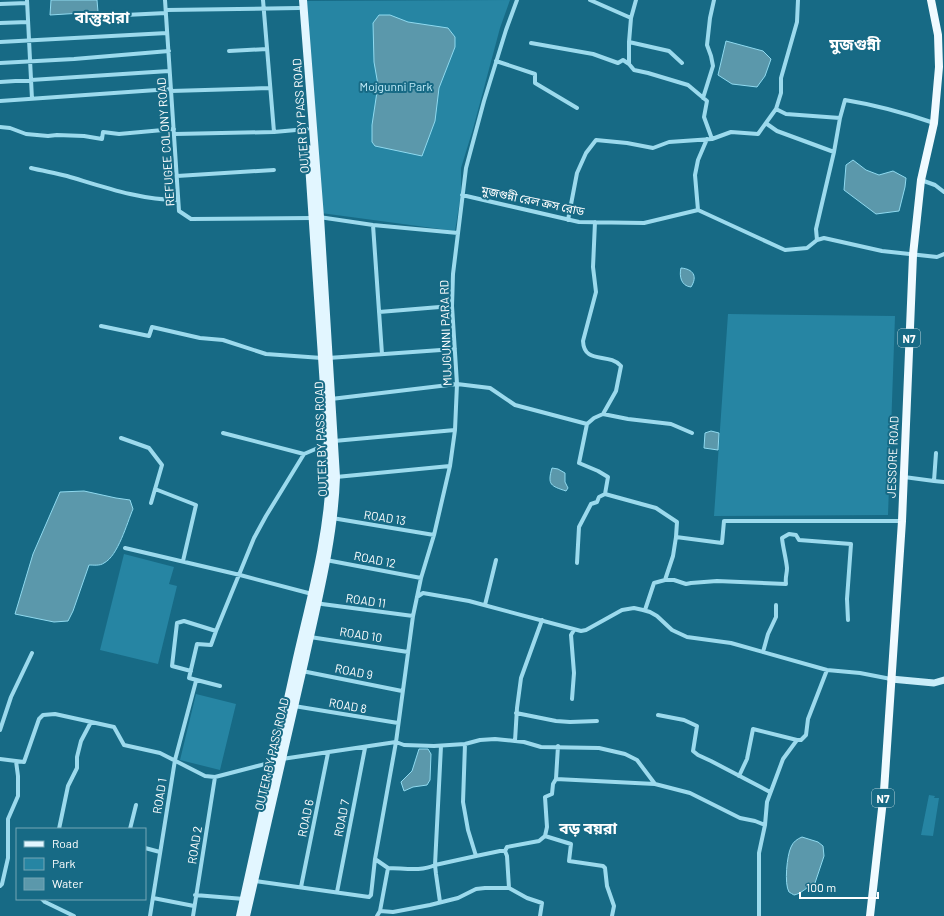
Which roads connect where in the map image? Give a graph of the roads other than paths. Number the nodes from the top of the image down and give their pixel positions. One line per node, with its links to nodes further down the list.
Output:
1 (165, 0): 14 (street, REFUGEE COLONY ROAD)
2 (263, 0): 13 (street)
3 (303, 0): 59 (main road, OUTER BY PASS ROAD)
4 (517, 0): 27 (street, MUJGUNNI PARA RD)
5 (590, 0): 16 (street)
6 (636, 0): 16 (street)
7 (714, 0): 37 (street)
8 (798, 0): 41 (street)
9 (931, 0): 43 (highway, JESSORE ROAD / N7)
10 (27, 1): 11 (street); 17 (street)
11 (0, 4)
12 (298, 4): 13 (street); 46 (main road, OUTER BY PASS ROAD)
13 (264, 8): 14 (street); 24 (street)
14 (166, 12): 15 (street); 19 (street, REFUGEE COLONY ROAD)
15 (104, 16)
16 (631, 18): 22 (street)
17 (28, 22): 18 (street); 20 (street)
18 (0, 23)
19 (167, 33): 20 (street); 25 (street, REFUGEE COLONY ROAD)
20 (29, 40): 21 (street); 28 (street)
21 (0, 42)
22 (629, 42): 29 (street); 31 (street)
23 (531, 43): 31 (street)
24 (267, 49): 26 (street); 35 (street)
25 (169, 51): 28 (street); 32 (street, REFUGEE COLONY ROAD)
26 (229, 51)
27 (496, 61): 40 (street); 56 (street, MUJGUNNI PARA RD)
28 (31, 62): 30 (street); 33 (street)
29 (682, 63)
30 (0, 64)
31 (629, 64): 37 (street)
32 (169, 71): 33 (street); 36 (street, REFUGEE COLONY ROAD)
33 (31, 80): 34 (street); 38 (street)
34 (0, 82)
35 (269, 88): 36 (street); 48 (street)
36 (171, 90): 38 (street); 47 (street, REFUGEE COLONY ROAD)
37 (703, 98): 49 (street)
38 (32, 99): 39 (street)
39 (0, 101)
40 (577, 108)
41 (776, 109): 42 (street); 44 (street)
42 (840, 118): 43 (street); 50 (street)
43 (934, 122): 54 (highway, JESSORE ROAD / N7)
44 (766, 124): 49 (street); 50 (street)
45 (0, 127): 47 (street)
46 (307, 129): 48 (street); 59 (main road, OUTER BY PASS ROAD)
47 (175, 131): 48 (street); 53 (street, REFUGEE COLONY ROAD)
48 (274, 132)
49 (709, 139): 58 (street); 60 (street)
50 (834, 152): 64 (street)
51 (31, 168): 57 (street)
52 (274, 170): 53 (street)
53 (177, 176): 57 (street, REFUGEE COLONY ROAD)
54 (921, 180): 55 (street); 66 (highway, JESSORE ROAD / N7)
55 (944, 192)
56 (462, 195): 60 (street, মুজগুন্নী রেল ক্রস রোড); 63 (street, MUJGUNNI PARA RD)
57 (178, 200): 59 (street, REFUGEE COLONY ROAD)
58 (698, 210): 61 (street, মুজগুন্নী রেল ক্রস রোড); 64 (street)
59 (317, 218): 62 (street); 72 (main road, OUTER BY PASS ROAD)
60 (568, 220): 61 (street, মুজগুন্নী রেল ক্রস রোড)
61 (595, 222): 75 (street)
62 (374, 225): 63 (street); 68 (street)
63 (458, 233): 67 (street, MUJGUNNI PARA RD)
64 (817, 240): 66 (street)
65 (944, 254): 66 (street)
66 (913, 255): 86 (highway, JESSORE ROAD / N7)
67 (452, 306): 68 (street); 70 (street, MUJGUNNI PARA RD)
68 (379, 312): 71 (street)
69 (101, 326): 72 (street)
70 (455, 349): 71 (street); 73 (street, MUJGUNNI PARA RD)
71 (382, 354): 72 (street)
72 (325, 358): 74 (main road, OUTER BY PASS ROAD); 81 (main road, OUTER BY PASS ROAD)
73 (457, 384): 74 (street); 76 (street); 77 (street, MUJGUNNI PARA RD)
74 (331, 399): 81 (main road, OUTER BY PASS ROAD)
75 (604, 414): 76 (street); 79 (street)
76 (587, 424): 90 (street)
77 (455, 430): 81 (street); 84 (street, MUJGUNNI PARA RD)
78 (223, 433): 83 (street)
79 (692, 433)
80 (121, 438): 89 (street)
81 (331, 442): 83 (street); 85 (main road, OUTER BY PASS ROAD); 105 (main road, OUTER BY PASS ROAD)
82 (936, 453): 87 (street)
83 (304, 454): 101 (street)
84 (450, 466): 85 (street); 94 (street, MUJGUNNI PARA RD)
85 (336, 477): 92 (main road, OUTER BY PASS ROAD)
86 (903, 477): 87 (street); 93 (highway, JESSORE ROAD / N7)
87 (934, 481): 88 (street)
88 (944, 482)
89 (155, 489): 91 (street); 99 (street)
90 (605, 494): 95 (street); 100 (street)
91 (151, 503)
92 (332, 518): 94 (street, ROAD 13); 97 (main road, OUTER BY PASS ROAD)
93 (902, 521): 95 (street); 121 (highway, JESSORE ROAD / N7)
94 (434, 535): 102 (street, MUJGUNNI PARA RD)
95 (676, 537): 103 (street)
96 (125, 548): 99 (street, ROAD 11)
97 (326, 560): 102 (street, ROAD 12); 105 (main road, OUTER BY PASS ROAD)
98 (496, 560): 106 (street)
99 (183, 561): 101 (street, ROAD 11)
100 (577, 563)
101 (240, 575): 105 (street, ROAD 11); 112 (street)
102 (421, 578): 104 (street, MUJGUNNI PARA RD)
103 (665, 580): 108 (street); 111 (street)
104 (417, 597): 106 (street); 109 (street, MUJGUNNI PARA RD)
105 (315, 598): 109 (street, ROAD 11); 114 (main road, OUTER BY PASS ROAD); 145 (main road, OUTER BY PASS ROAD)
106 (485, 605): 110 (street)
107 (776, 605): 116 (street)
108 (645, 610): 113 (street); 116 (street)
109 (413, 616): 115 (street, MUJGUNNI PARA RD)
110 (542, 620): 113 (street); 128 (street)
111 (848, 620)
112 (216, 630): 119 (street); 119 (street)
113 (574, 630): 126 (street)
114 (310, 636): 115 (street, ROAD 10); 120 (main road, OUTER BY PASS ROAD)
115 (408, 652): 125 (street, MUJGUNNI PARA RD)
116 (763, 652): 118 (street)
117 (32, 653): 133 (street)
118 (827, 670): 121 (street); 134 (street)
119 (190, 672): 123 (street)
120 (302, 672): 125 (street, ROAD 9); 127 (main road, OUTER BY PASS ROAD)
121 (891, 679): 122 (main road); 184 (highway, JESSORE ROAD / N7)
122 (944, 680)
123 (196, 681): 124 (street); 143 (street, ROAD 1)
124 (220, 686)
125 (402, 691): 132 (street, MUJGUNNI PARA RD)
126 (572, 699)
127 (294, 706): 132 (street, ROAD 8); 145 (main road, OUTER BY PASS ROAD)
128 (516, 713): 130 (street); 135 (street)
129 (658, 715): 146 (street)
130 (597, 721)
131 (91, 722): 143 (street); 144 (street); 153 (street)
132 (398, 723): 136 (street, MUJGUNNI PARA RD)
133 (0, 730)
134 (797, 740): 146 (street); 150 (street)
135 (515, 741): 137 (street); 139 (street)
136 (396, 742): 138 (street); 140 (street); 160 (street, MUJGUNNI PARA RD)
137 (465, 744): 138 (street); 159 (street)
138 (441, 746): 161 (street)
139 (558, 746): 148 (street); 149 (street)
140 (365, 748): 141 (street); 167 (street, ROAD 7)
141 (328, 753): 145 (street); 165 (street, ROAD 6)
142 (0, 759): 144 (street)
143 (175, 760): 147 (street); 158 (street, ROAD 1)
144 (16, 761): 164 (street)
145 (278, 761): 147 (street); 163 (main road, OUTER BY PASS ROAD); 170 (main road, OUTER BY PASS ROAD)
146 (739, 776): 150 (street)
147 (215, 777): 168 (street, ROAD 2)
148 (556, 779): 149 (street); 155 (street)
149 (656, 784): 152 (street)
150 (770, 792): 152 (street)
151 (136, 805): 154 (street)
152 (765, 825): 183 (street)
153 (59, 828)
154 (130, 828)
155 (545, 836): 157 (street); 182 (street)
156 (146, 848): 158 (street)
157 (505, 851): 159 (street); 166 (street)
158 (160, 852): 169 (street, ROAD 1)
159 (476, 856): 161 (street)
160 (375, 859): 162 (street); 167 (street, MUJGUNNI PARA RD)
161 (436, 865): 162 (street); 172 (street)
162 (388, 868): 174 (street)
163 (255, 881): 165 (street); 179 (main road, OUTER BY PASS ROAD)
164 (0, 886)
165 (301, 887): 167 (street)
166 (509, 888): 172 (street); 181 (street)
167 (337, 892)
168 (196, 895): 170 (street); 173 (street, ROAD 2)
169 (153, 898): 173 (street); 176 (street, ROAD 1)
170 (244, 899): 178 (main road, OUTER BY PASS ROAD)
171 (43, 900): 175 (street)
172 (440, 902): 174 (street)
173 (194, 906): 177 (street, ROAD 2)
174 (380, 911): 180 (street)
175 (74, 916)
176 (150, 916)
177 (193, 916)
178 (240, 916)
179 (246, 916)
180 (377, 916)
181 (540, 916)
182 (612, 916)
183 (759, 916)
184 (870, 916)

